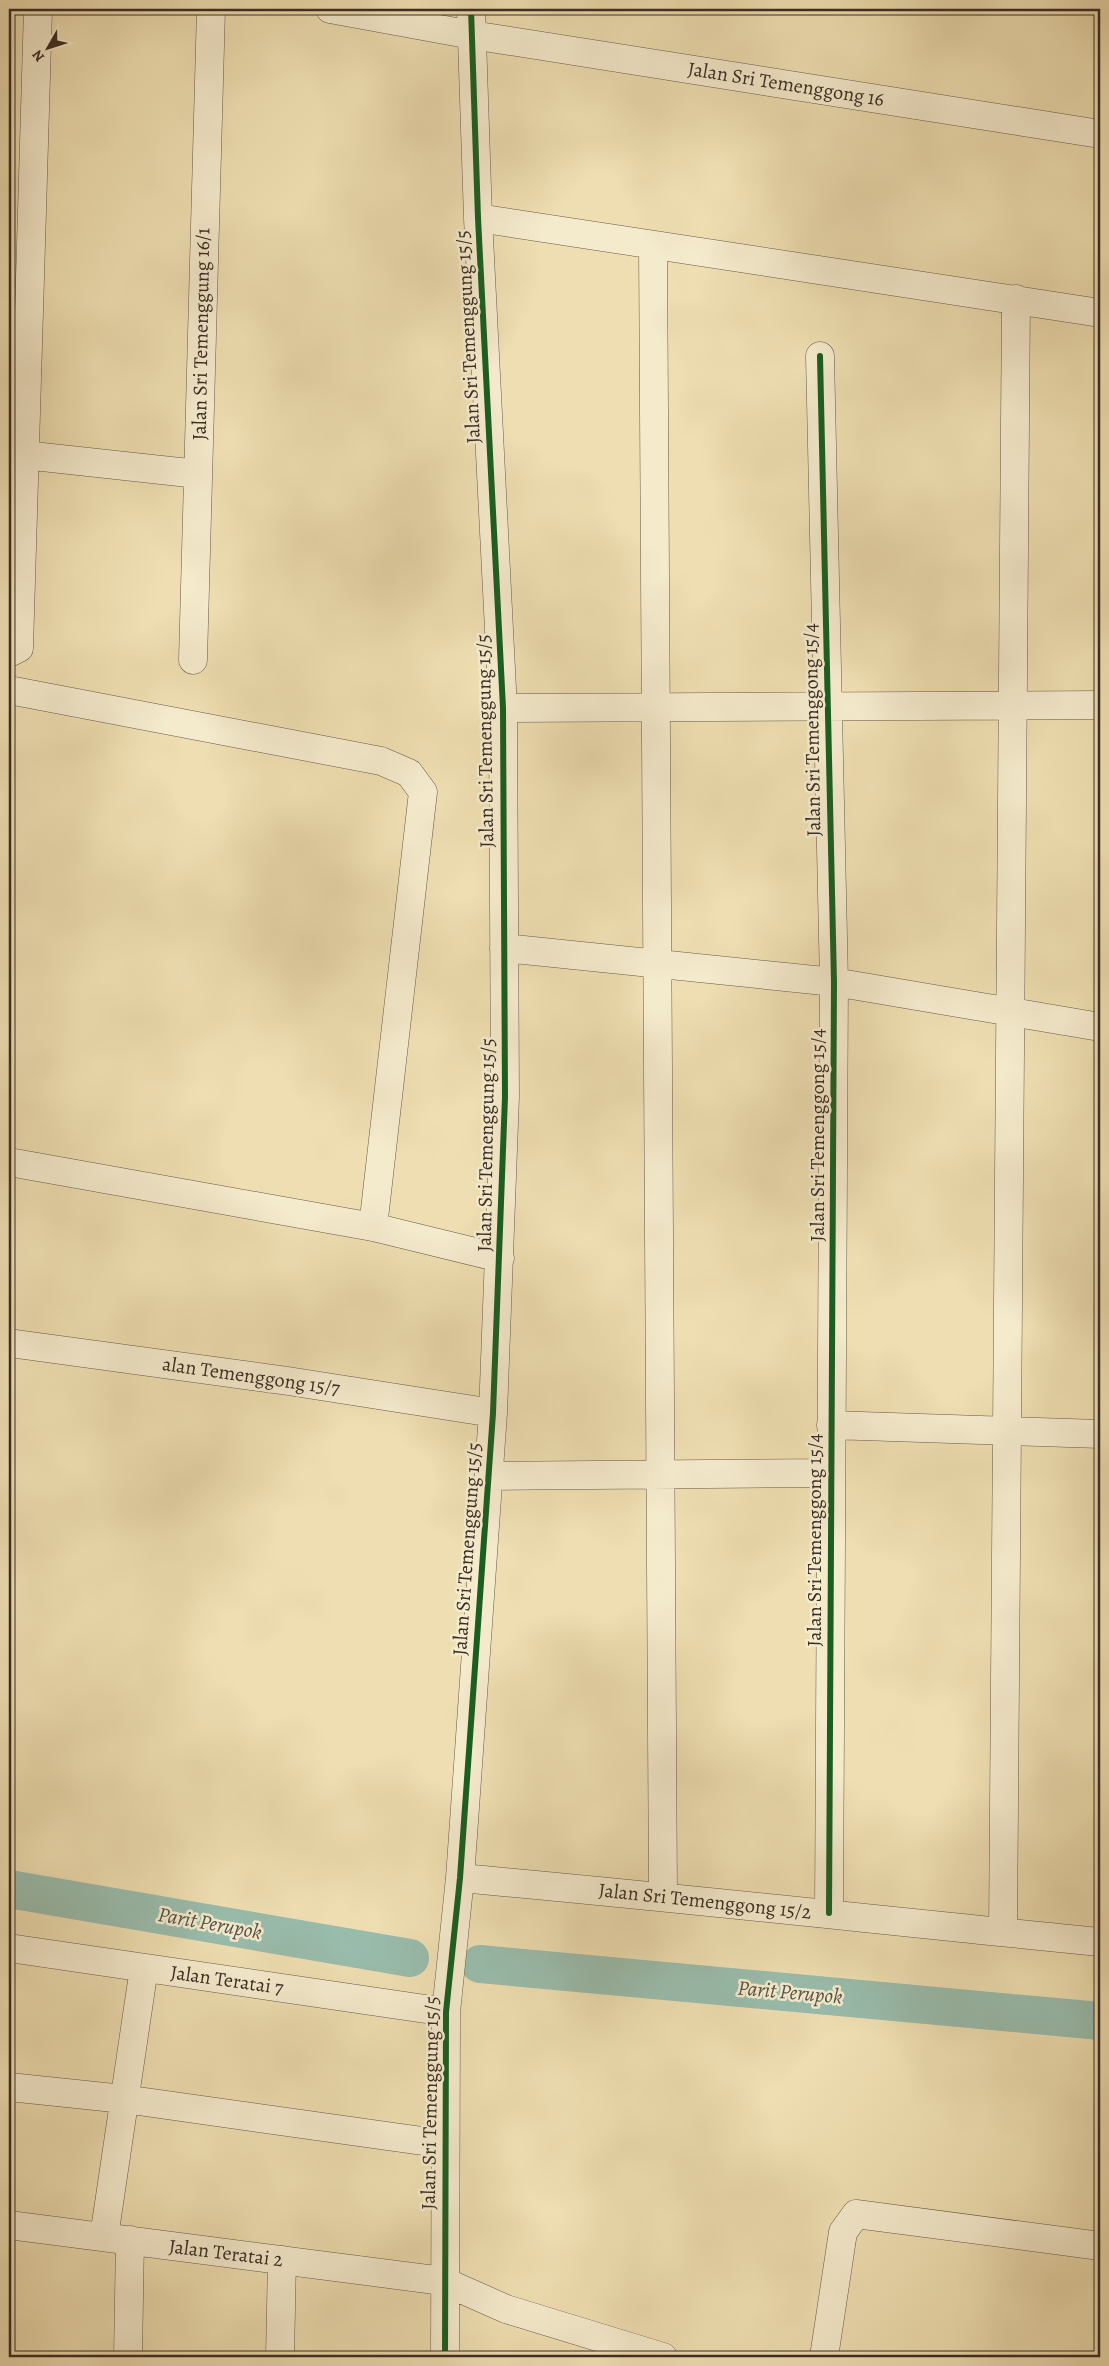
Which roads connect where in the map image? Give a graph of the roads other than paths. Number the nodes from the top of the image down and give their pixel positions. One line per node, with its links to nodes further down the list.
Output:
1 (38, 9): 7 (street)
2 (210, 9): 13 (street, Jalan Sri Temenggung 16/1)
3 (330, 9): 4 (street, Jalan Sri Temenggong 16)
4 (471, 22): 5 (street, Jalan Sri Temenggong 16); 6 (street, Jalan Sri Temenggung 15/5)
5 (1100, 134)
6 (478, 218): 8 (street); 21 (street, Jalan Sri Temenggung 15/5)
7 (19, 243): 12 (street)
8 (653, 245): 9 (street); 20 (street)
9 (1016, 299): 10 (street); 17 (street)
10 (1100, 313)
11 (820, 356): 19 (street, Jalan Sri Temenggong 15/4)
12 (24, 455): 13 (street); 14 (street)
13 (198, 474): 15 (street, Jalan Sri Temenggung 16/1)
14 (9, 653)
15 (194, 660)
16 (9, 690): 28 (street)
17 (1012, 705): 18 (street); 19 (street); 25 (street)
18 (1100, 705)
19 (828, 706): 20 (street); 24 (street, Jalan Sri Temenggong 15/4)
20 (656, 707): 21 (street); 23 (street)
21 (503, 708): 22 (street, Jalan Sri Temenggung 15/5)
22 (504, 948): 23 (street); 29 (street, Jalan Sri Temenggung 15/5)
23 (657, 964): 24 (street); 36 (street)
24 (834, 982): 25 (street); 32 (street, Jalan Sri Temenggong 15/4)
25 (1010, 1012): 26 (street); 33 (street)
26 (1100, 1026)
27 (9, 1162): 28 (street)
28 (373, 1227): 29 (street)
29 (500, 1258): 31 (street, Jalan Sri Temenggung 15/5)
30 (9, 1343): 31 (street, alan Temenggong 15/7)
31 (494, 1413): 37 (street, Jalan Sri Temenggung 15/5)
32 (831, 1425): 33 (street); 35 (street, Jalan Sri Temenggong 15/4)
33 (1007, 1430): 34 (street); 41 (street)
34 (1100, 1434)
35 (831, 1473): 36 (street); 40 (street, Jalan Sri Temenggong 15/4)
36 (661, 1474): 37 (street); 39 (street)
37 (489, 1476): 38 (street, Jalan Sri Temenggung 15/5)
38 (460, 1878): 39 (street, Jalan Sri Temenggong 15/2); 45 (street, Jalan Sri Temenggung 15/5)
39 (663, 1896): 40 (street, Jalan Sri Temenggong 15/2)
40 (829, 1914): 41 (street, Jalan Sri Temenggong 15/2)
41 (1003, 1932): 42 (street, Jalan Sri Temenggong 15/2)
42 (1100, 1942)
43 (9, 1948): 44 (street, Jalan Teratai 7)
44 (144, 1968): 45 (street, Jalan Teratai 7); 47 (street)
45 (446, 2012): 48 (street, Jalan Sri Temenggung 15/5)
46 (9, 2087): 47 (street)
47 (124, 2099): 48 (street); 50 (street)
48 (444, 2144): 53 (street, Jalan Sri Temenggung 15/5)
49 (9, 2224): 50 (street, Jalan Teratai 2)
50 (117, 2238): 52 (street, Jalan Teratai 2); 55 (street)
51 (1100, 2246): 58 (street)
52 (282, 2260): 53 (street, Jalan Teratai 2); 56 (street)
53 (444, 2281): 54 (street, Jalan Teratai 2); 57 (street, Jalan Sri Temenggung 15/5)
54 (655, 2356)
55 (128, 2357)
56 (280, 2357)
57 (445, 2357)
58 (824, 2357)

